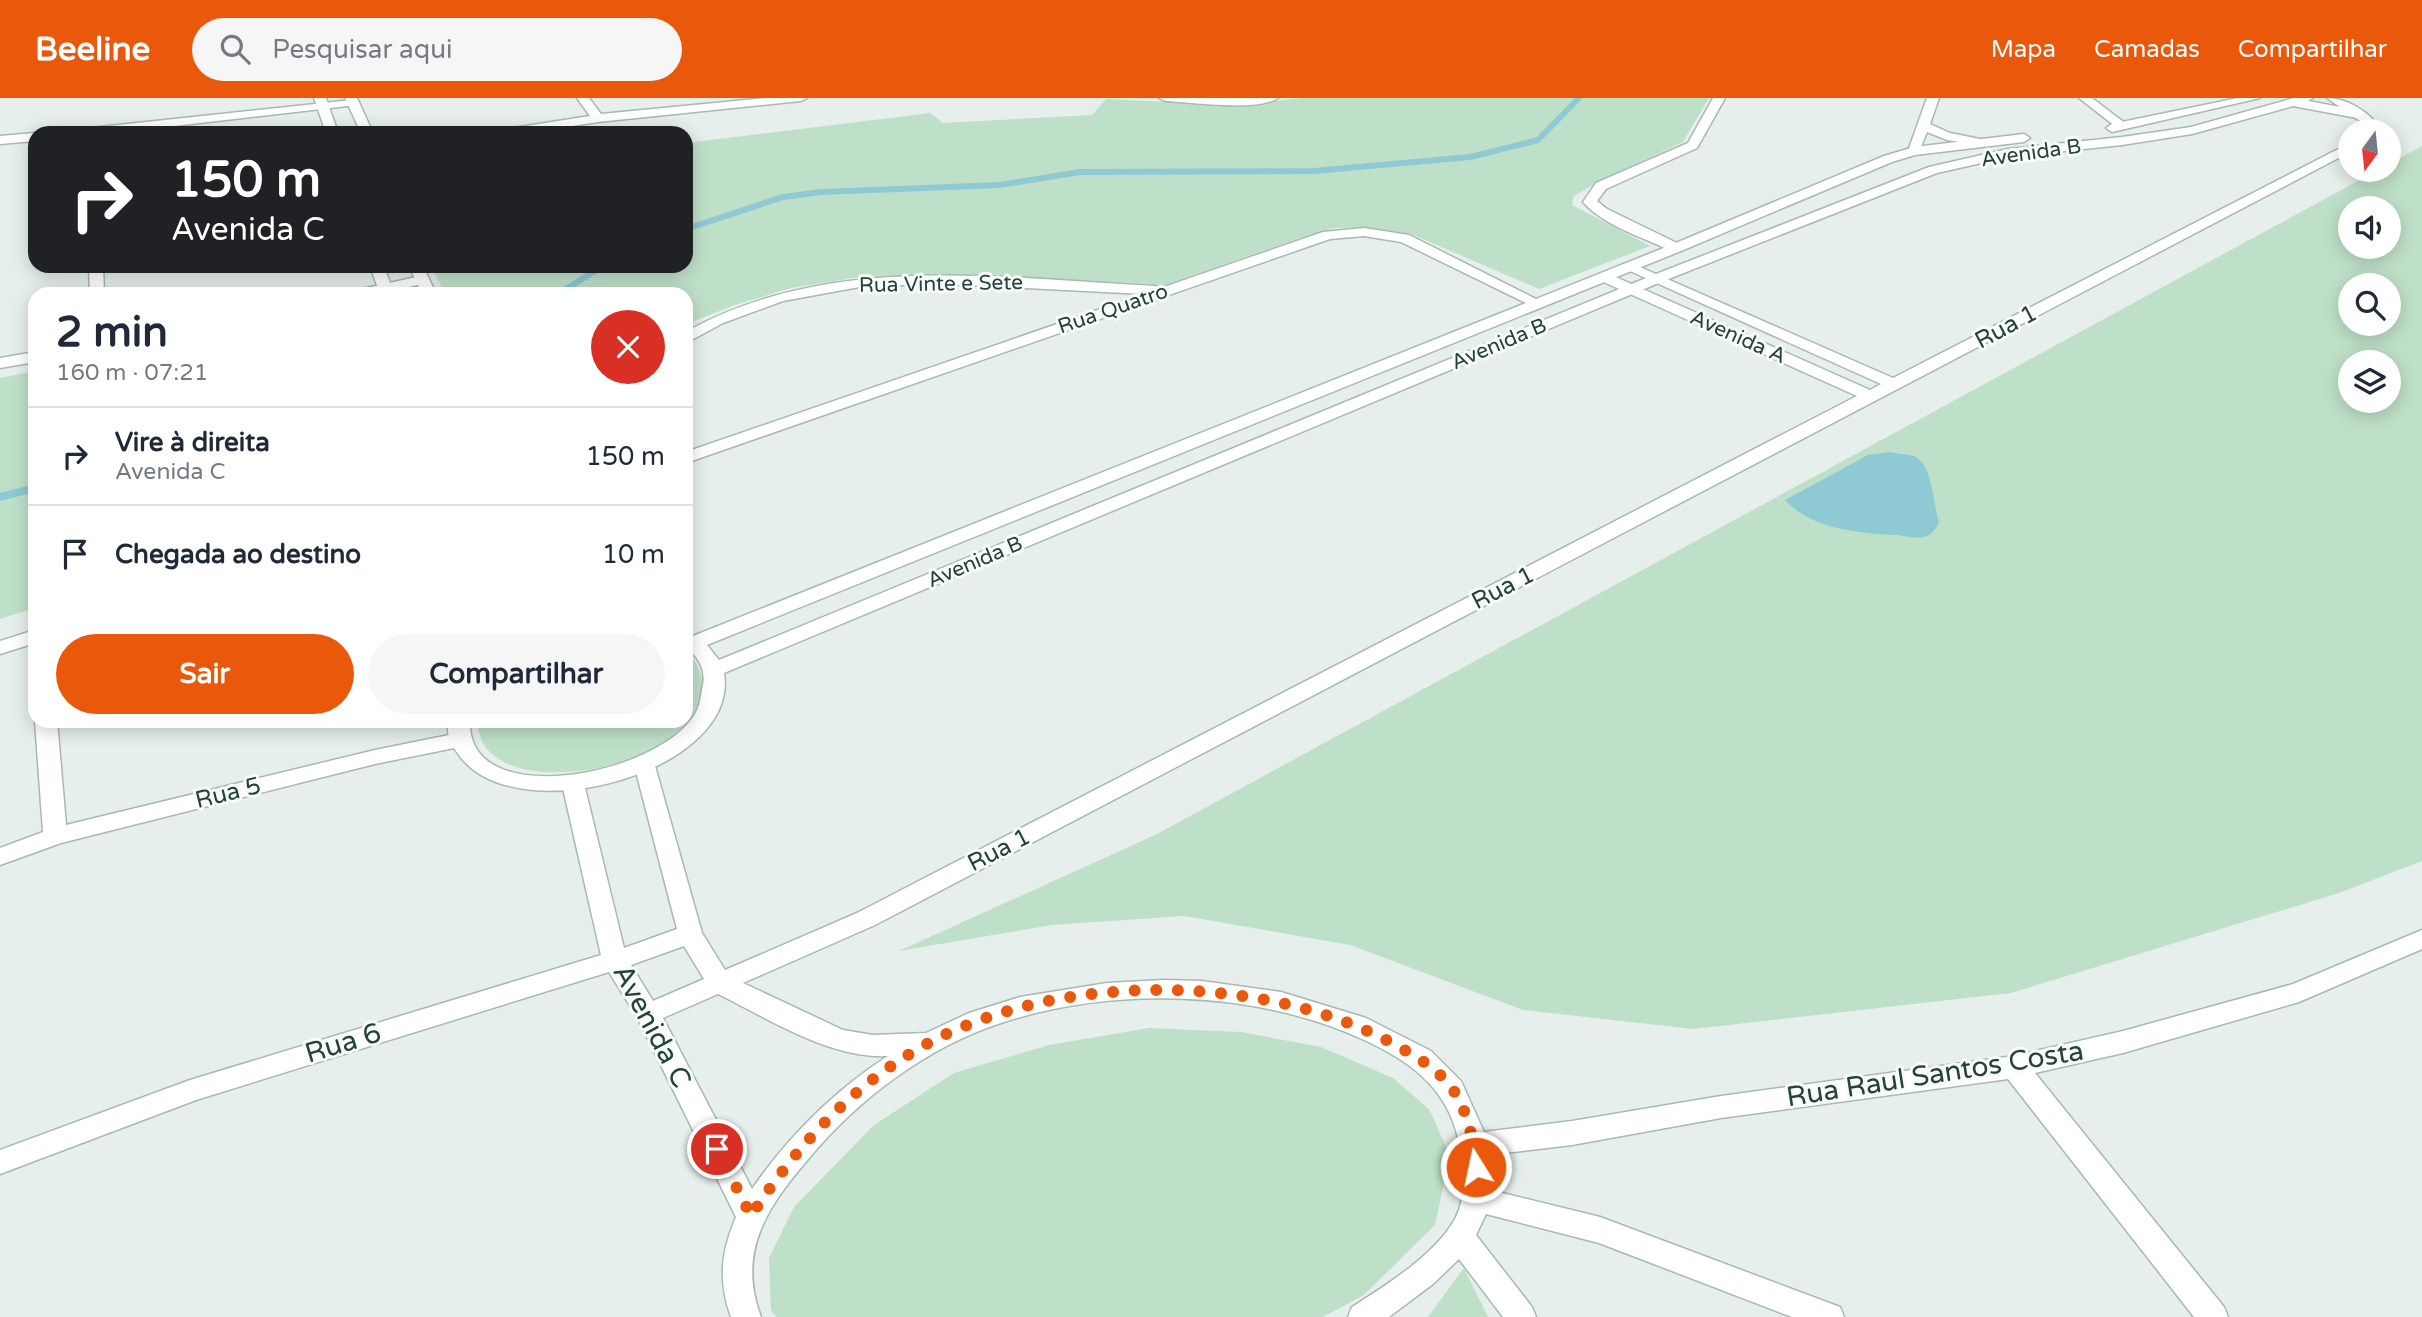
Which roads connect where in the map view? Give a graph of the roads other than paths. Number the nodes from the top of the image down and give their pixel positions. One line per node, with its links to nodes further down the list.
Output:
1 (583, 98): 14 (street)
2 (801, 98): 14 (street)
3 (1165, 98): 4 (street)
4 (1272, 98)
5 (1719, 98): 27 (street)
6 (1933, 98): 20 (street)
7 (2085, 98): 21 (street)
8 (2254, 98): 21 (street, Avenida B)
9 (2333, 98): 13 (street)
10 (352, 100): 12 (street); 18 (street)
11 (2299, 100): 13 (street); 31 (street, Avenida B)
12 (321, 102): 16 (street); 17 (street)
13 (2357, 114): 15 (street)
14 (598, 118): 19 (street)
15 (2365, 119)
16 (139, 126)
17 (330, 126)
18 (364, 126)
19 (549, 126)
20 (1924, 126): 24 (street); 25 (street)
21 (2124, 127): 24 (street, Avenida B)
22 (28, 138): 23 (street)
23 (0, 140)
24 (1981, 143): 25 (street, Avenida B)
25 (1914, 151): 27 (street, Avenida B)
26 (2338, 153): 41 (street, Rua 1)
27 (1676, 248): 28 (street, Avenida B)
28 (1628, 267): 30 (street, Avenida B); 31 (street, Avenida A)
29 (419, 273): 33 (street)
30 (1604, 277): 34 (street, Avenida A); 36 (street, Avenida B)
31 (1656, 279): 34 (street, Avenida B); 41 (street, Avenida A)
32 (1080, 286): 35 (street, Rua Vinte e Sete); 37 (street); 38 (street, Rua Vinte e Sete)
33 (393, 287)
34 (1631, 289): 42 (street, Avenida A); 48 (street, Avenida B)
35 (1164, 291): 36 (street, Rua Quatro); 37 (street, Rua Quatro)
36 (1537, 303): 45 (street, Avenida B)
37 (1091, 316): 43 (street, Rua Quatro)
38 (693, 334)
39 (28, 357): 40 (street)
40 (0, 363)
41 (1896, 384): 42 (street, Rua 1)
42 (1872, 397): 58 (street, Rua 1)
43 (693, 456)
44 (28, 638): 47 (street)
45 (693, 640)
46 (693, 645): 48 (street)
47 (0, 648)
48 (715, 670): 51 (street)
49 (47, 728): 53 (street)
50 (459, 731): 52 (street); 53 (street, Rua 5)
51 (645, 764): 52 (street); 55 (street)
52 (573, 784): 57 (street, Avenida C)
53 (55, 836): 54 (street, Rua 5)
54 (0, 857)
55 (690, 934): 57 (street, Rua 6); 58 (street)
56 (2422, 939): 61 (street, Rua Raul Santos Costa)
57 (615, 961): 59 (street, Avenida C); 63 (street, Rua 6)
58 (720, 984): 59 (street, Rua 1); 60 (street)
59 (648, 1014): 65 (street, Avenida C)
60 (933, 1042): 62 (street); 65 (street)
61 (2014, 1067): 62 (street, Rua Raul Santos Costa); 71 (street)
62 (1474, 1145): 64 (street)
63 (0, 1162)
64 (1475, 1199): 66 (street); 70 (street)
65 (751, 1216): 67 (street)
66 (1459, 1235): 68 (street); 69 (street)
67 (746, 1317)
68 (1363, 1317)
69 (1521, 1317)
70 (1829, 1317)
71 (2213, 1317)

